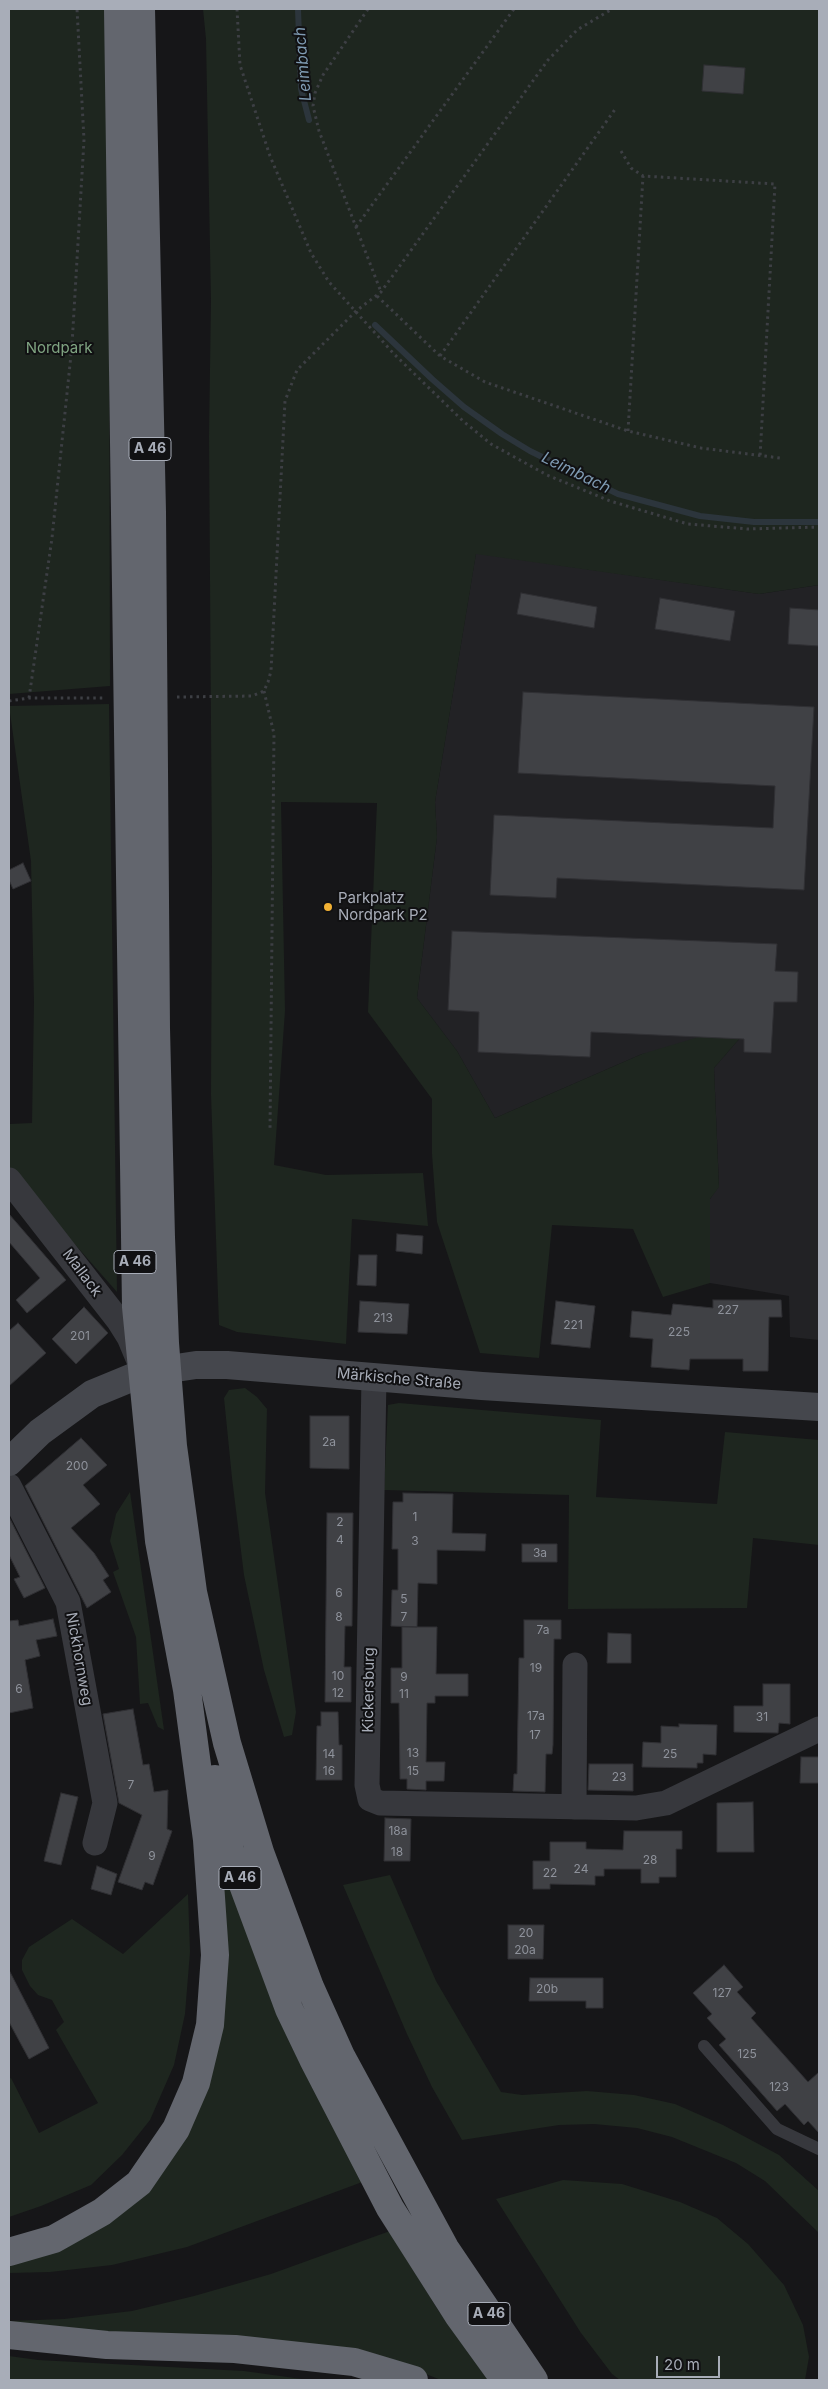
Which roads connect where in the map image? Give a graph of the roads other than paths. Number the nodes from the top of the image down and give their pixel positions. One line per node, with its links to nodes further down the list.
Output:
1 (118, 9): 9 (highway, A 46)
2 (141, 9): 17 (highway, A 46)
3 (9, 1180): 4 (street, Mallack)
4 (132, 1376): 5 (main road, Märkische Straße); 7 (main road, Märkische Straße)
5 (374, 1377): 6 (main road, Märkische Straße); 12 (street, Kickersburg)
6 (819, 1407)
7 (9, 1462)
8 (9, 1486): 13 (street, Nickhornweg)
9 (172, 1608): 16 (highway); 17 (highway, A 46)
10 (575, 1665): 12 (street)
11 (819, 1729): 12 (street, Kickersburg)
12 (574, 1807)
13 (95, 1843)
14 (704, 2046): 15 (lane)
15 (819, 2149)
16 (9, 2252)
17 (432, 2252): 20 (highway, A 46); 21 (highway, A 46)
18 (9, 2335): 19 (highway)
19 (414, 2380)
20 (505, 2380)
21 (534, 2380)

